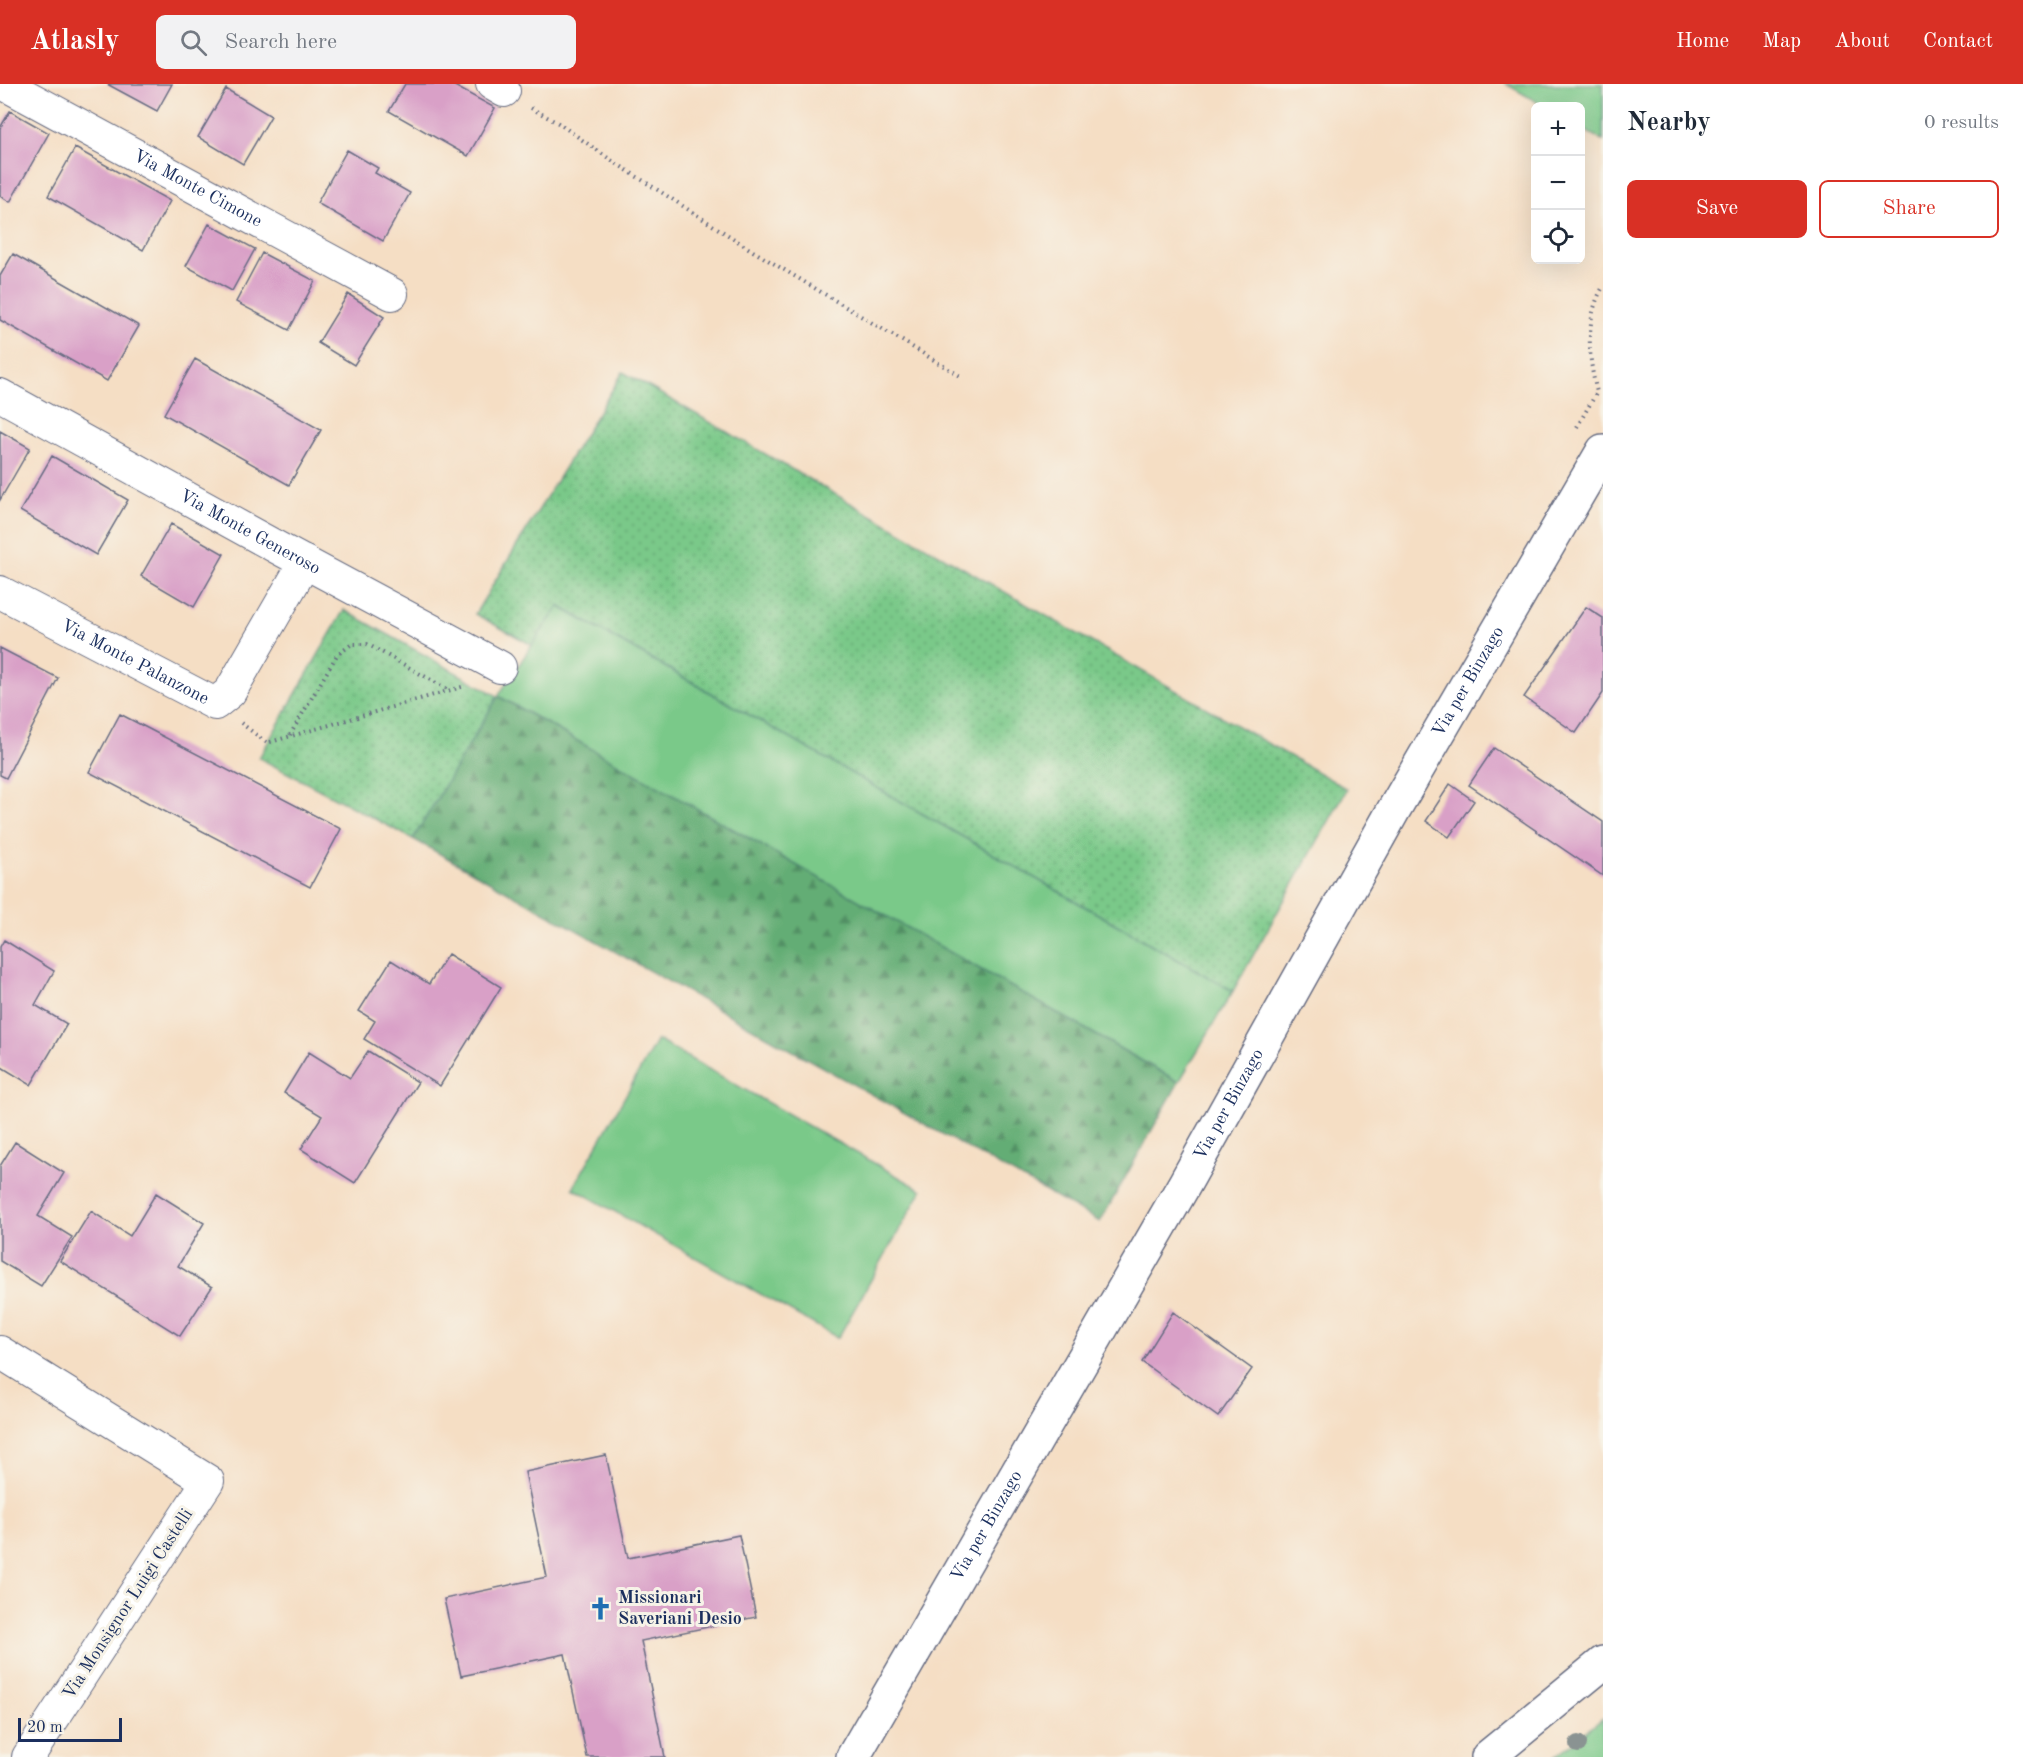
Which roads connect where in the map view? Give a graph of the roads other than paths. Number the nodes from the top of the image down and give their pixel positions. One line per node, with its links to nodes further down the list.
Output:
1 (4, 84): 2 (street, Via Monte Cimone)
2 (392, 294)
3 (0, 395): 5 (street, Via Monte Generoso)
4 (1603, 451): 11 (main road, Via per Binzago)
5 (305, 562): 6 (street, Via Monte Palanzone); 7 (street, Via Monte Generoso)
6 (0, 592)
7 (496, 664)
8 (0, 1352): 10 (street, Via Monsignor Luigi Castelli)
9 (1603, 1663): 12 (main road)
10 (28, 1757)
11 (853, 1757)
12 (1488, 1757)

